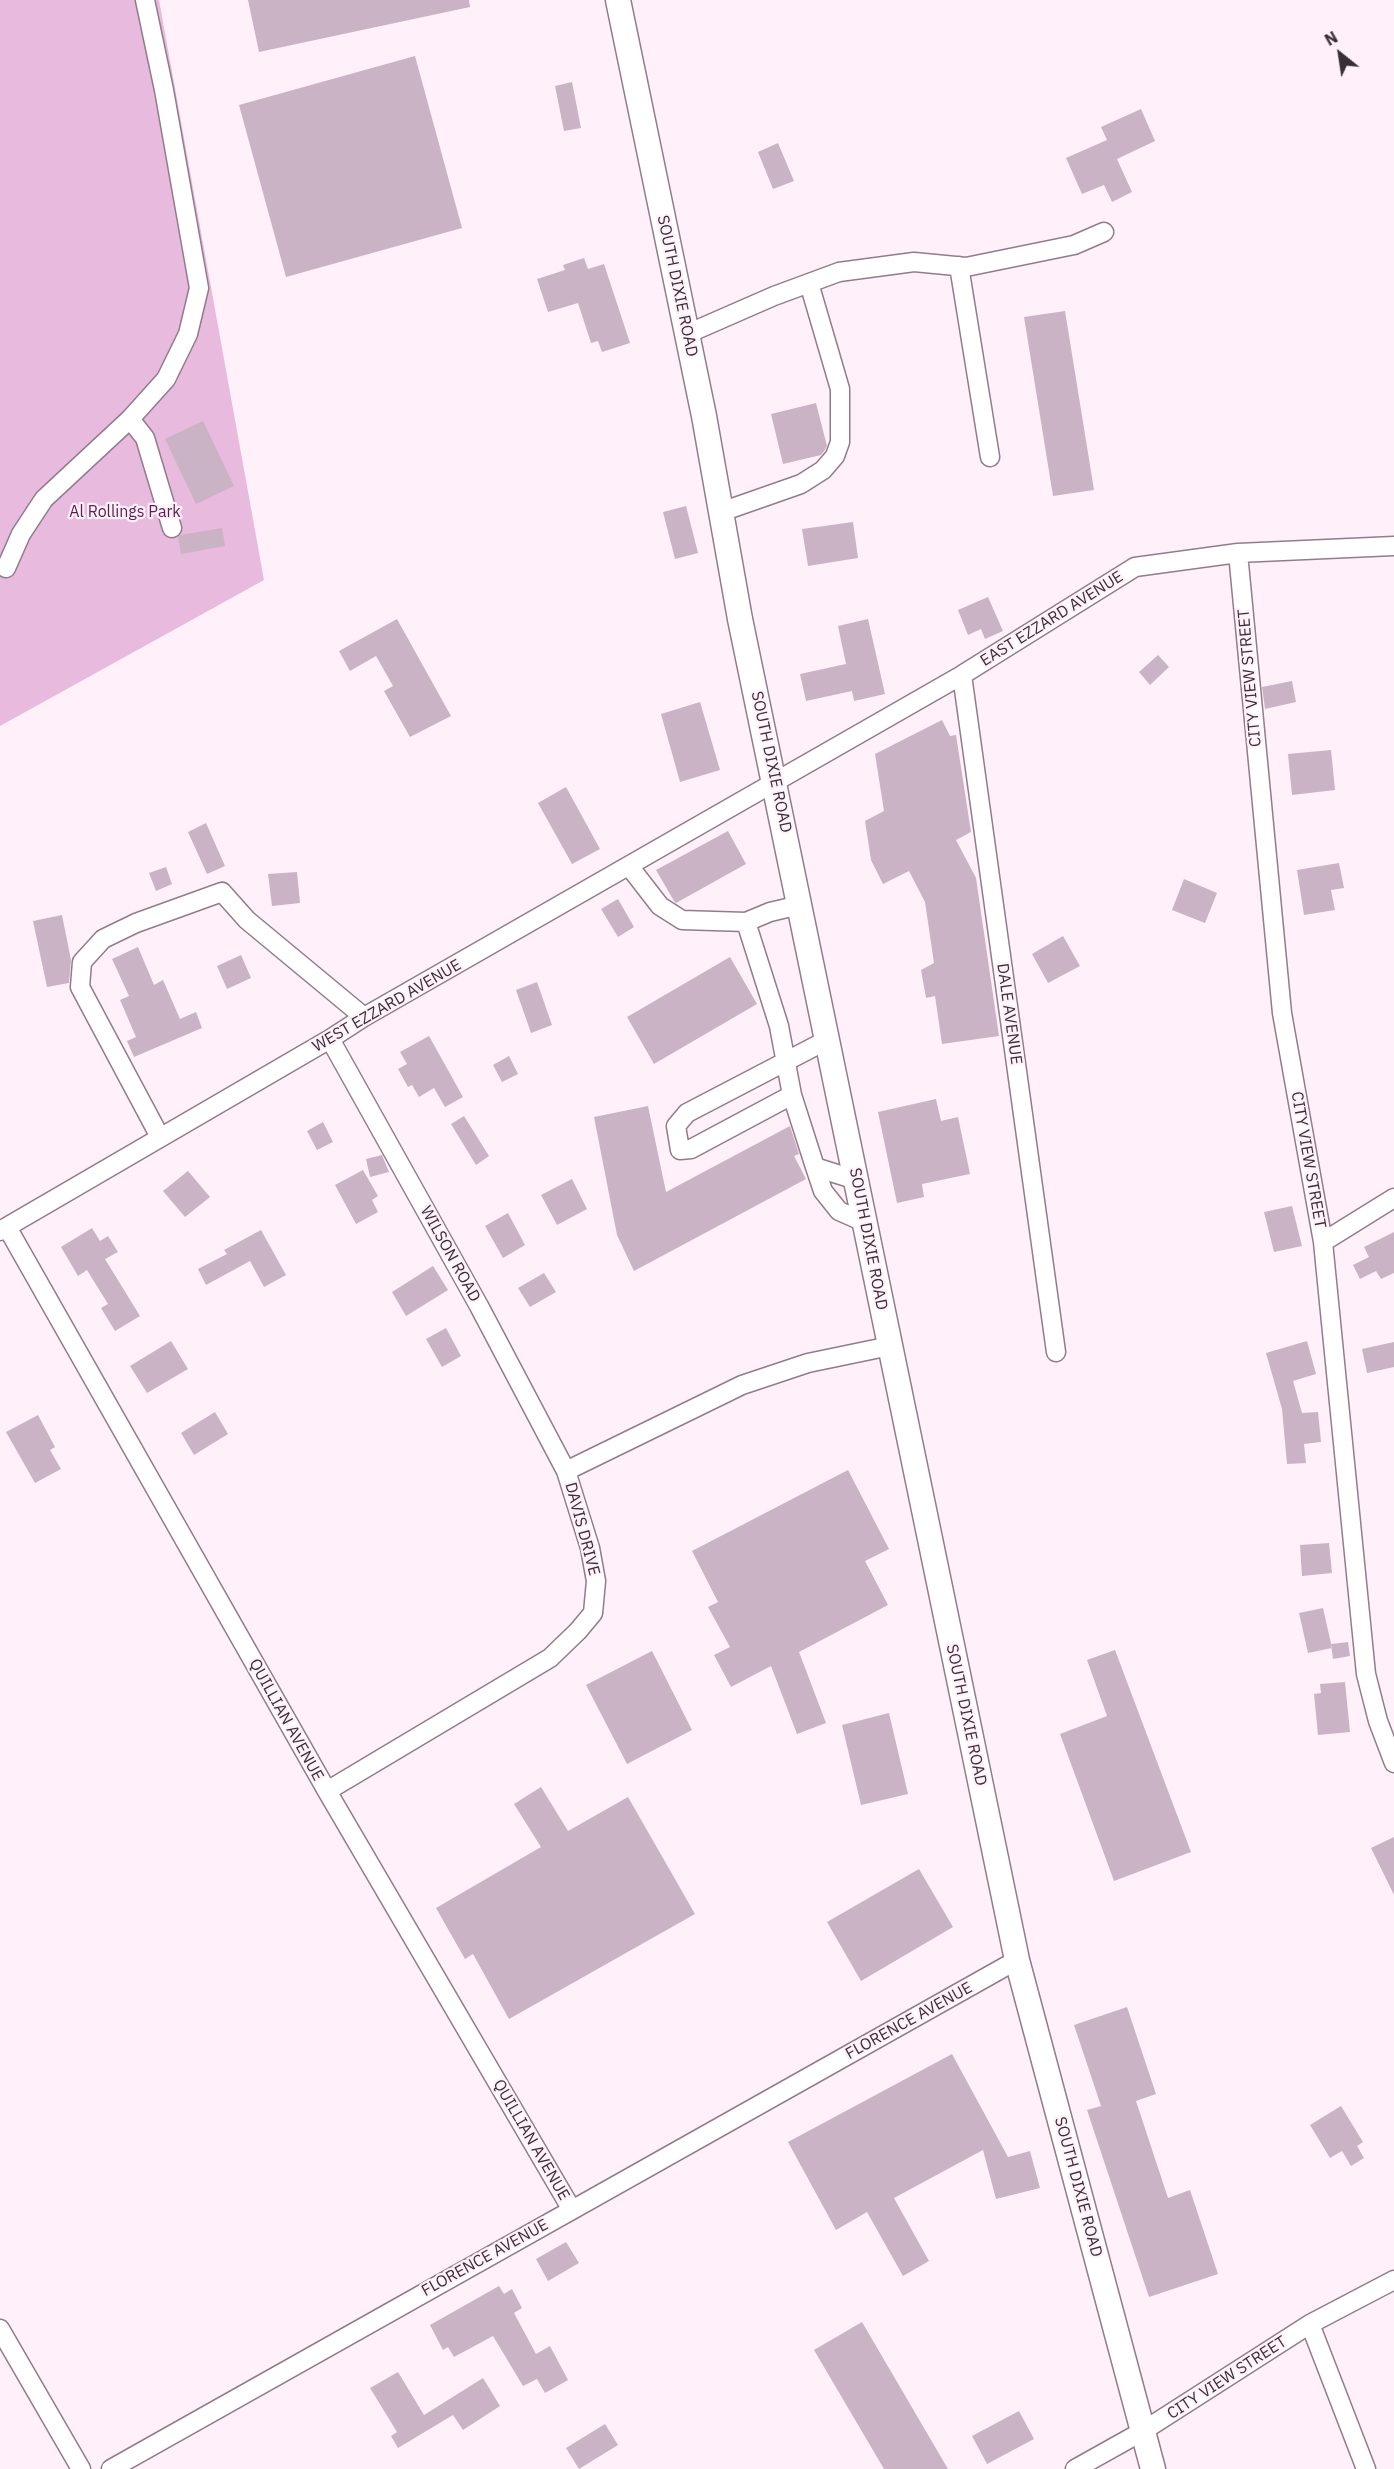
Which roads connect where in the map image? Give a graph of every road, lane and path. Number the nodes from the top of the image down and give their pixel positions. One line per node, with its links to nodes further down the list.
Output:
1 (145, 0): 7 (street)
2 (618, 0): 6 (main road, SOUTH DIXIE ROAD)
3 (1104, 232): 4 (street)
4 (959, 266): 5 (street); 8 (street)
5 (809, 283): 6 (street); 9 (street)
6 (687, 334): 9 (main road, SOUTH DIXIE ROAD)
7 (130, 419): 10 (street); 13 (street)
8 (990, 457)
9 (721, 512): 15 (main road, SOUTH DIXIE ROAD)
10 (172, 528)
11 (1394, 546): 12 (street, EAST EZZARD AVENUE)
12 (1238, 553): 14 (street, EAST EZZARD AVENUE); 30 (street, CITY VIEW STREET)
13 (6, 568)
14 (962, 675): 15 (street, EAST EZZARD AVENUE); 32 (street, DALE AVENUE)
15 (775, 783): 16 (street, WEST EZZARD AVENUE); 17 (main road, SOUTH DIXIE ROAD)
16 (629, 866): 18 (street); 19 (street, WEST EZZARD AVENUE)
17 (800, 905): 18 (street); 21 (main road, SOUTH DIXIE ROAD)
18 (746, 922): 22 (street)
19 (364, 1017): 20 (street, WEST EZZARD AVENUE); 24 (street)
20 (330, 1039): 24 (street, WEST EZZARD AVENUE); 33 (street, WILSON ROAD)
21 (827, 1040): 22 (street); 26 (main road, SOUTH DIXIE ROAD)
22 (786, 1062): 23 (street); 23 (street)
23 (792, 1095): 25 (street)
24 (160, 1137): 29 (street, WEST EZZARD AVENUE)
25 (815, 1167): 26 (street); 28 (street)
26 (856, 1180): 28 (main road, SOUTH DIXIE ROAD)
27 (1394, 1198): 30 (street)
28 (864, 1222): 31 (main road, SOUTH DIXIE ROAD)
29 (4, 1229): 35 (street, QUILLIAN AVENUE)
30 (1323, 1242): 34 (street, CITY VIEW STREET)
31 (890, 1346): 33 (street, DAVIS DRIVE); 36 (main road, SOUTH DIXIE ROAD)
32 (1056, 1352)
33 (566, 1471): 35 (street, DAVIS DRIVE)
34 (1394, 1764)
35 (327, 1791): 37 (street, QUILLIAN AVENUE)
36 (1017, 1960): 37 (street, FLORENCE AVENUE); 41 (main road, SOUTH DIXIE ROAD)
37 (572, 2210): 43 (street, FLORENCE AVENUE)
38 (1394, 2280): 39 (street, CITY VIEW STREET)
39 (1310, 2324): 41 (street, CITY VIEW STREET); 46 (street)
40 (0, 2329): 42 (street)
41 (1143, 2431): 44 (street, CITY VIEW STREET); 45 (main road, SOUTH DIXIE ROAD)
42 (81, 2469)
43 (111, 2469)
44 (1075, 2469)
45 (1154, 2469)
46 (1366, 2469)

